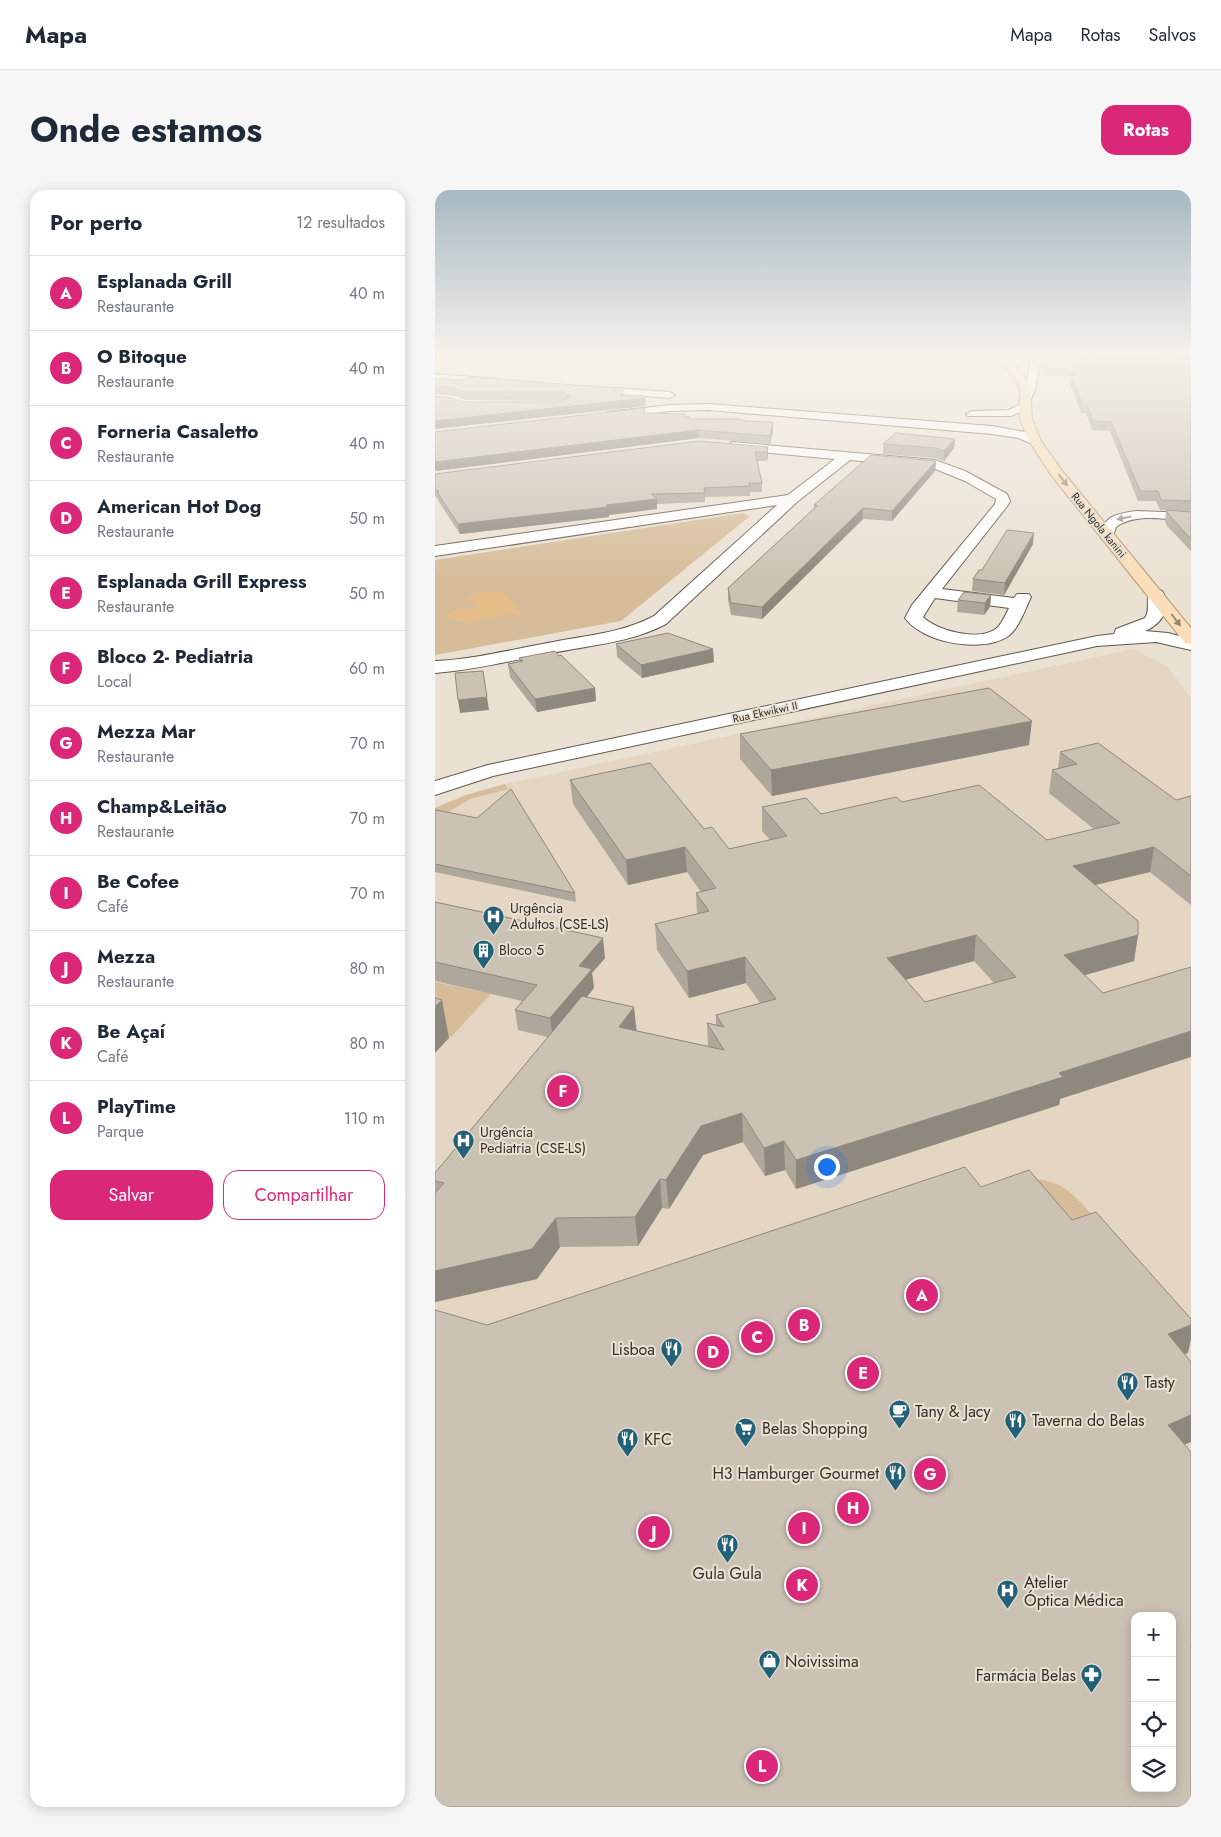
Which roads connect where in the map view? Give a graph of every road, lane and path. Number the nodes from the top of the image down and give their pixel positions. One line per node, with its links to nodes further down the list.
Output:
1 (974, 428): 3 (street)
2 (1030, 428): 3 (main road, Rua Ngola kanini)
3 (1035, 441): 8 (main road, Rua Ngola kanini, one-way to 8)
4 (719, 445): 5 (street)
5 (847, 456): 6 (street); 10 (street)
6 (793, 499): 9 (street); 18 (street)
7 (1191, 517): 8 (street, one-way to 8)
8 (1107, 536): 11 (main road, Rua Ngola kanini)
9 (435, 551)
10 (932, 593): 12 (street); 13 (street)
11 (1156, 594): 14 (main road, Rua Ngola kanini, one-way to 14); 15 (street, Rua Ekwikwi II)
12 (1000, 602): 13 (street); 13 (street)
13 (982, 629): 17 (street)
14 (1191, 639)
15 (1097, 641): 16 (street, Rua Ekwikwi II); 17 (street, Rua Ekwikwi II)
16 (1191, 646)
17 (998, 663): 19 (street, Rua Ekwikwi II)
18 (435, 666)
19 (435, 788)

